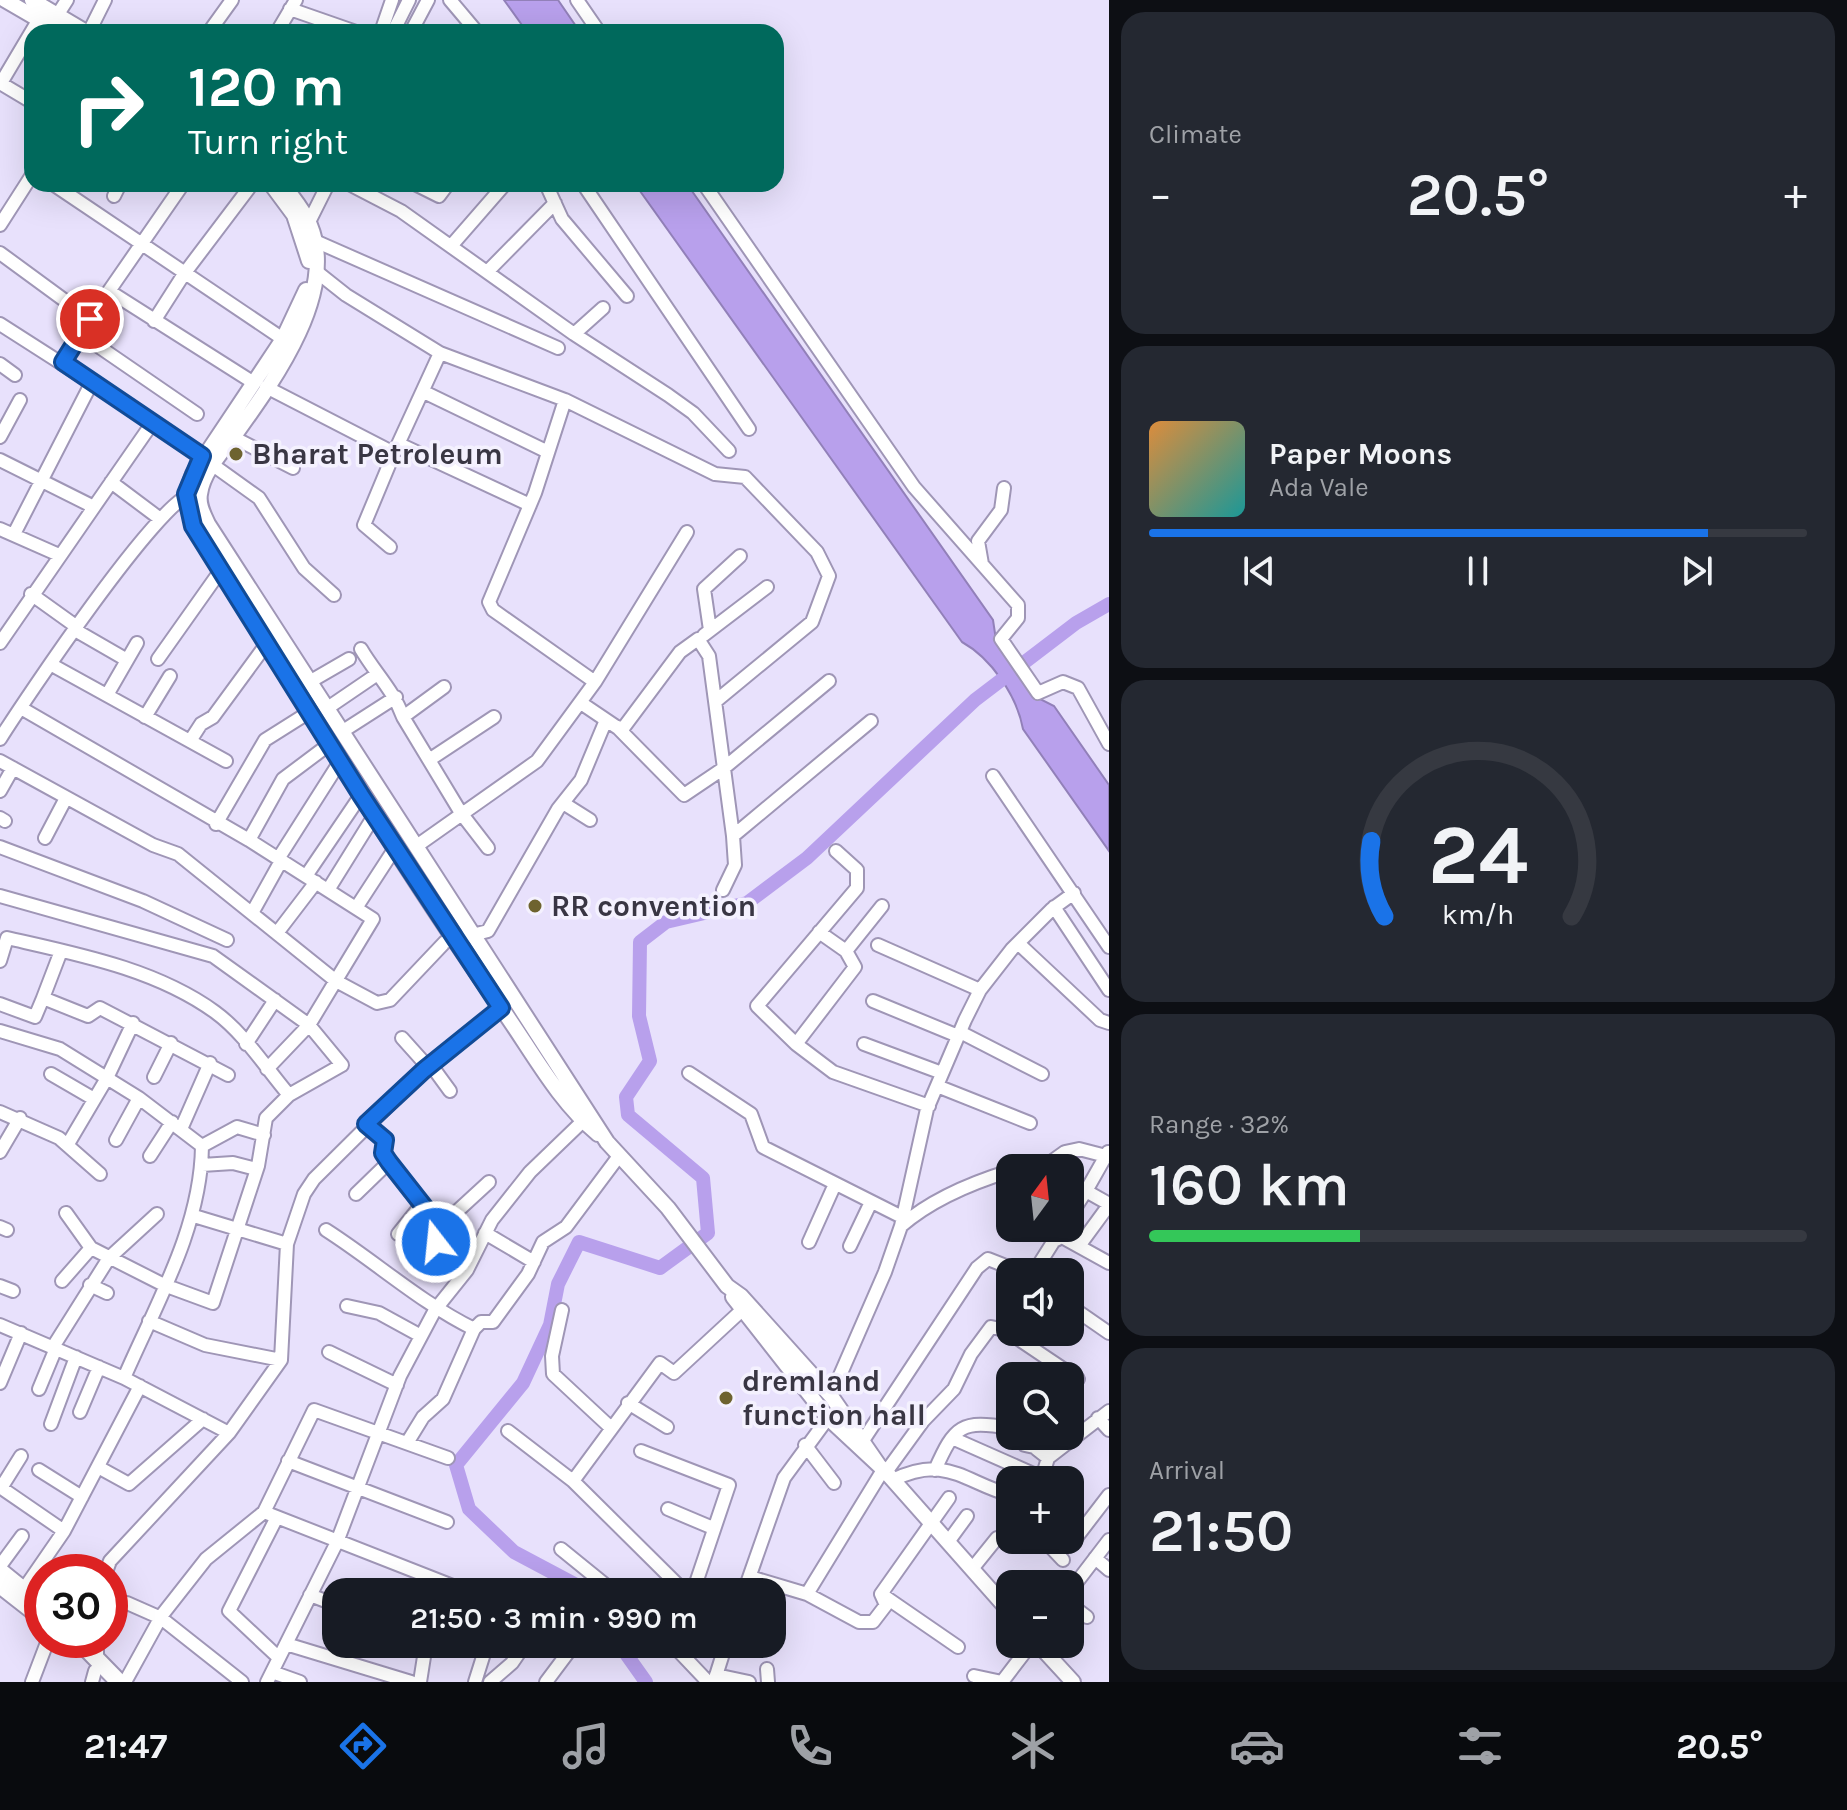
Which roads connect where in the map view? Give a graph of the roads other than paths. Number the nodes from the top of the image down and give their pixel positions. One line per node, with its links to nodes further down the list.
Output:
1 (5, 0): 13 (main road)
2 (32, 0): 12 (main road)
3 (67, 0): 12 (street)
4 (105, 0): 17 (street)
5 (232, 0): 18 (street)
6 (392, 0): 21 (street)
7 (409, 0): 22 (street)
8 (428, 0): 23 (street)
9 (450, 0): 24 (street)
10 (577, 0): 25 (street)
11 (291, 3): 19 (street); 20 (street)
12 (58, 14): 16 (main road)
13 (39, 19): 14 (street); 15 (main road)
14 (36, 24)
15 (47, 24)
16 (74, 24)
17 (92, 24)
18 (215, 24)
19 (281, 24)
20 (338, 24)
21 (384, 24)
22 (397, 24)
23 (415, 24)
24 (470, 24)
25 (594, 24)
26 (24, 47): 27 (street)
27 (2, 88): 28 (street)
28 (24, 98)
29 (24, 188): 44 (street)
30 (64, 192): 46 (street)
31 (177, 192): 46 (street)
32 (246, 192): 51 (street)
33 (279, 192): 43 (main road)
34 (287, 192): 43 (main road)
35 (321, 192): 43 (street)
36 (322, 192): 45 (street)
37 (364, 192): 47 (street)
38 (498, 192): 47 (street)
39 (550, 192): 42 (street)
40 (588, 192): 73 (street)
41 (710, 192): 95 (street)
42 (555, 203): 50 (street); 53 (street)
43 (298, 212): 45 (main road)
44 (0, 225)
45 (309, 233): 49 (main road); 60 (main road); 61 (street)
46 (138, 244): 51 (street); 52 (street)
47 (451, 246): 50 (street)
48 (0, 253): 55 (street)
49 (317, 272): 62 (street); 67 (main road)
50 (487, 272): 58 (street)
51 (184, 274): 56 (street); 60 (street)
52 (109, 291): 55 (street); 56 (street)
53 (627, 296)
54 (603, 308): 58 (street)
55 (90, 319): 59 (street)
56 (154, 321): 67 (street)
57 (0, 324): 63 (street)
58 (574, 334): 77 (street)
59 (82, 335): 63 (street); 71 (street)
60 (283, 339): 67 (main road)
61 (558, 348)
62 (440, 353): 68 (street); 70 (street)
63 (63, 362): 66 (street)
64 (0, 364): 65 (street)
65 (15, 375)
66 (92, 382): 72 (street); 82 (street)
67 (260, 385): 74 (main road); 76 (street)
68 (424, 392): 76 (street); 78 (street)
69 (20, 400): 75 (street)
70 (565, 400): 78 (street); 120 (street)
71 (197, 414)
72 (153, 422): 79 (street); 83 (street)
73 (749, 429)
74 (228, 434): 79 (main road); 81 (street)
75 (0, 437)
76 (397, 448): 86 (street); 92 (street)
77 (729, 451)
78 (548, 452): 86 (street)
79 (207, 459): 85 (main road); 99 (street)
80 (0, 460): 82 (street)
81 (293, 468)
82 (41, 479): 87 (street); 91 (street)
83 (111, 482): 87 (street); 88 (street)
84 (1004, 488): 95 (street)
85 (193, 494): 88 (street); 96 (main road); 114 (main road)
86 (530, 505): 116 (street)
87 (94, 507): 93 (street)
88 (159, 518): 101 (street)
89 (0, 529): 91 (street)
90 (687, 532): 116 (street)
91 (14, 534): 93 (street)
92 (390, 547)
93 (59, 555): 98 (street)
94 (740, 556): 102 (street)
95 (982, 564): 135 (street)
96 (221, 570): 104 (main road); 108 (street)
97 (767, 587): 102 (street)
98 (31, 594): 100 (street); 101 (street)
99 (334, 595)
100 (6, 622): 105 (street)
101 (76, 629): 110 (street); 111 (street)
102 (710, 630): 103 (street)
103 (698, 639): 120 (street); 130 (street)
104 (268, 642): 124 (main road); 133 (street)
105 (0, 643)
106 (137, 643): 110 (street)
107 (361, 649): 112 (street)
108 (158, 659)
109 (349, 659): 114 (street)
110 (127, 660): 118 (street)
111 (52, 665): 118 (street); 123 (street)
112 (376, 675): 119 (street); 122 (street)
113 (170, 676): 125 (street)
114 (311, 681): 122 (main road)
115 (829, 681): 141 (street)
116 (595, 682): 121 (street)
117 (444, 687): 126 (street)
118 (107, 695): 125 (street)
119 (396, 697): 126 (street); 131 (street)
120 (716, 701): 141 (street)
121 (581, 703): 128 (street); 147 (street)
122 (329, 707): 131 (main road)
123 (21, 708): 132 (street); 150 (street)
124 (311, 711): 134 (main road); 150 (street)
125 (145, 717): 133 (street)
126 (403, 717): 137 (street)
127 (494, 717): 137 (street)
128 (606, 720): 130 (street); 146 (street)
129 (871, 721): 151 (street)
130 (618, 728): 141 (street)
131 (343, 731): 154 (main road)
132 (2, 732)
133 (190, 741): 139 (street)
134 (331, 743): 136 (main road); 153 (street)
135 (1109, 744)
136 (341, 760): 144 (main road); 159 (street)
137 (429, 760): 147 (street)
138 (0, 761): 140 (street)
139 (226, 761)
140 (13, 768): 143 (street); 145 (street)
141 (724, 768): 151 (street)
142 (993, 776): 163 (street)
143 (0, 791)
144 (361, 795): 148 (main road); 160 (street)
145 (66, 798): 152 (street); 168 (street)
146 (563, 803): 149 (street); 171 (street)
147 (461, 813): 154 (street); 157 (street)
148 (374, 816): 156 (main road); 161 (street)
149 (590, 820)
150 (216, 824): 153 (street)
151 (733, 836): 162 (street)
152 (45, 838)
153 (249, 840): 159 (street)
154 (418, 845): 171 (main road)
155 (0, 847): 172 (street)
156 (395, 848): 167 (street); 173 (main road)
157 (488, 848)
158 (836, 851): 169 (street)
159 (280, 860): 160 (street); 168 (street)
160 (311, 879): 161 (street); 170 (street)
161 (328, 890): 167 (street)
162 (723, 890)
163 (1074, 893): 166 (street); 176 (street)
164 (0, 896): 184 (street)
165 (882, 906): 178 (street)
166 (1054, 907): 174 (street); 182 (street)
167 (356, 908): 180 (street)
168 (252, 913): 170 (street)
169 (819, 932): 178 (street); 196 (street)
170 (277, 933): 180 (street)
171 (475, 937): 173 (street); 200 (main road)
172 (227, 940)
173 (446, 942): 180 (street); 187 (main road)
174 (1019, 944): 181 (street); 189 (street)
175 (878, 945): 181 (street)
176 (1109, 947)
177 (61, 951): 179 (street); 183 (street); 195 (street)
178 (846, 951): 196 (street)
179 (0, 961)
180 (336, 981): 190 (street)
181 (980, 990): 192 (street)
182 (1109, 990)
183 (43, 998): 186 (street); 188 (street)
184 (275, 1000): 190 (street); 195 (street)
185 (873, 1001): 192 (street)
186 (0, 1004)
187 (501, 1008): 199 (street); 200 (main road)
188 (133, 1023): 194 (street); 208 (street)
189 (1109, 1023)
190 (309, 1025): 201 (street); 212 (street)
191 (0, 1031): 208 (street)
192 (959, 1034): 203 (street); 205 (street)
193 (402, 1038): 199 (street)
194 (171, 1043): 198 (street); 207 (street)
195 (246, 1044): 201 (street)
196 (796, 1044): 215 (street)
197 (864, 1044): 203 (street)
198 (210, 1063): 206 (street); 221 (street)
199 (429, 1066): 211 (street); 220 (street)
200 (551, 1068): 209 (main road)
201 (267, 1069): 212 (street)
202 (689, 1073): 238 (street)
203 (942, 1073): 210 (street)
204 (51, 1074): 214 (street)
205 (1042, 1074)
206 (228, 1075)
207 (154, 1077)
208 (107, 1078): 213 (street); 214 (street)
209 (561, 1081): 218 (main road); 224 (main road)
210 (937, 1086): 215 (street); 219 (street)
211 (450, 1091)
212 (289, 1095): 222 (street)
213 (139, 1098): 221 (street); 223 (street)
214 (94, 1099): 225 (street)
215 (929, 1106): 248 (street)
216 (0, 1112): 217 (street)
217 (20, 1118): 225 (street); 227 (street)
218 (583, 1121): 224 (main road); 252 (street)
219 (1030, 1123)
220 (366, 1124): 232 (street); 256 (street)
221 (176, 1126): 226 (street); 230 (street)
222 (264, 1135): 226 (street); 234 (street)
223 (116, 1140)
224 (607, 1142): 231 (main road)
225 (68, 1144): 235 (street)
226 (202, 1146): 233 (street)
227 (0, 1152)
228 (1062, 1154): 229 (street)
229 (1108, 1154): 239 (street)
230 (150, 1156)
231 (619, 1156): 262 (street); 269 (main road)
232 (389, 1162): 240 (street); 243 (street)
233 (202, 1165): 234 (street); 247 (street)
234 (256, 1169): 250 (street)
235 (100, 1174)
236 (996, 1175): 248 (street)
237 (489, 1182): 249 (street)
238 (835, 1184): 242 (street); 254 (street)
239 (1086, 1191): 241 (street); 244 (street)
240 (356, 1194)
241 (1084, 1194)
242 (871, 1202): 248 (street); 257 (street)
243 (422, 1204): 249 (street); 253 (street)
244 (1109, 1204): 258 (street)
245 (66, 1213): 259 (street)
246 (157, 1214): 260 (street)
247 (194, 1216): 250 (street); 267 (street)
248 (901, 1221): 294 (street)
249 (440, 1227): 264 (street)
250 (236, 1229): 256 (street); 267 (street)
251 (326, 1230): 273 (street)
252 (485, 1233): 262 (street); 264 (street)
253 (398, 1234)
254 (809, 1242)
255 (1071, 1242): 258 (street)
256 (287, 1244): 286 (street)
257 (850, 1246)
258 (1079, 1246): 263 (street)
259 (91, 1248): 260 (street); 265 (street)
260 (109, 1258): 266 (street); 267 (street)
261 (996, 1260): 309 (street)
262 (534, 1262): 279 (street)
263 (1109, 1263)
264 (467, 1270): 273 (street)
265 (62, 1281)
266 (90, 1285): 271 (street); 283 (street)
267 (164, 1285): 277 (street)
268 (0, 1286): 270 (street)
269 (727, 1286): 275 (main road); 294 (main road)
270 (13, 1291)
271 (107, 1293)
272 (347, 1306): 282 (street)
273 (435, 1310): 279 (street); 282 (street)
274 (562, 1310): 301 (street)
275 (741, 1311): 295 (street); 298 (main road)
276 (1084, 1316): 281 (street)
277 (149, 1321): 286 (street); 289 (street)
278 (0, 1325): 280 (street)
279 (474, 1329): 310 (street)
280 (21, 1333): 283 (street); 290 (street)
281 (1109, 1333)
282 (421, 1336): 291 (street)
283 (54, 1347): 285 (street); 293 (street)
284 (329, 1352): 291 (street)
285 (76, 1357): 288 (street); 300 (street)
286 (281, 1360): 307 (street)
287 (1053, 1362): 324 (street)
288 (99, 1367): 289 (street); 296 (street)
289 (124, 1378): 292 (street)
290 (0, 1383)
291 (397, 1385): 306 (street)
292 (140, 1386): 299 (street); 320 (street)
293 (39, 1389)
294 (831, 1396): 309 (main road)
295 (628, 1403): 301 (street); 302 (street)
296 (80, 1412)
297 (1103, 1415): 304 (street); 316 (street)
298 (828, 1418): 311 (street); 324 (main road)
299 (203, 1419): 307 (street); 320 (street)
300 (51, 1424)
301 (610, 1427): 325 (street)
302 (667, 1427)
303 (996, 1427): 308 (street)
304 (1109, 1430)
305 (508, 1431): 325 (street)
306 (379, 1432): 310 (street); 317 (street); 329 (street)
307 (229, 1433): 350 (street)
308 (952, 1438): 318 (street); 323 (street)
309 (864, 1439): 324 (main road)
310 (407, 1443): 315 (street)
311 (805, 1445): 326 (street); 358 (street)
312 (1038, 1450): 316 (street)
313 (641, 1451): 327 (street)
314 (21, 1456): 328 (street)
315 (448, 1458)
316 (1048, 1458): 319 (street)
317 (288, 1461): 329 (street); 335 (street)
318 (1015, 1466)
319 (1046, 1466)
320 (98, 1467): 331 (street)
321 (39, 1470): 331 (street)
322 (734, 1470): 327 (street)
323 (935, 1470): 324 (street); 330 (street)
324 (885, 1471): 338 (main road); 365 (street)
325 (573, 1481): 361 (street)
326 (834, 1483)
327 (729, 1485): 340 (street)
328 (1, 1488): 341 (street)
329 (358, 1488): 337 (street); 345 (street)
330 (996, 1492)
331 (82, 1497): 341 (street)
332 (949, 1498): 338 (street)
333 (1107, 1500): 339 (street)
334 (668, 1509): 340 (street)
335 (270, 1514): 345 (street); 374 (street); 379 (street)
336 (967, 1516): 346 (street)
337 (447, 1522)
338 (930, 1522): 346 (main road); 366 (street)
339 (1084, 1526)
340 (713, 1528): 362 (street)
341 (64, 1531): 349 (street)
342 (22, 1536): 354 (street)
343 (996, 1539): 355 (street)
344 (1109, 1540): 353 (street)
345 (337, 1542): 359 (street); 367 (street)
346 (948, 1542): 355 (main road)
347 (561, 1549): 360 (street)
348 (1084, 1552): 353 (street)
349 (48, 1554)
350 (117, 1554)
351 (1057, 1554): 352 (street)
352 (1063, 1560)
353 (1093, 1560): 356 (street); 357 (street)
354 (0, 1569): 364 (highway)
355 (972, 1569): 368 (main road)
356 (1109, 1570)
357 (1084, 1572)
358 (750, 1577): 365 (street)
359 (421, 1578)
360 (597, 1578)
361 (671, 1578)
362 (697, 1578)
363 (0, 1585): 371 (highway)
364 (24, 1589)
365 (807, 1594): 366 (street)
366 (881, 1594): 376 (street)
367 (310, 1595): 369 (street); 375 (street)
368 (996, 1596)
369 (322, 1600)
370 (128, 1603): 374 (street)
371 (24, 1604)
372 (1084, 1615): 373 (street)
373 (1087, 1617)
374 (161, 1618): 393 (street); 394 (street)
375 (286, 1644): 379 (street); 396 (street)
376 (958, 1647)
377 (41, 1658): 392 (street)
378 (82, 1658): 388 (highway)
379 (279, 1658): 390 (street)
380 (424, 1658): 397 (street)
381 (483, 1658): 398 (street)
382 (515, 1658): 399 (street)
383 (564, 1658): 400 (street)
384 (688, 1658): 391 (street)
385 (721, 1658): 391 (street)
386 (1020, 1658): 402 (street)
387 (1051, 1658): 403 (main road)
388 (97, 1673): 393 (highway)
389 (974, 1676): 402 (street)
390 (269, 1677): 395 (street)
391 (713, 1680): 401 (street)
392 (32, 1682)
393 (122, 1682)
394 (242, 1682)
395 (300, 1682)
396 (411, 1682)
397 (420, 1682)
398 (475, 1682)
399 (490, 1682)
400 (546, 1682)
401 (749, 1682)
402 (1002, 1682)
403 (1073, 1682)

